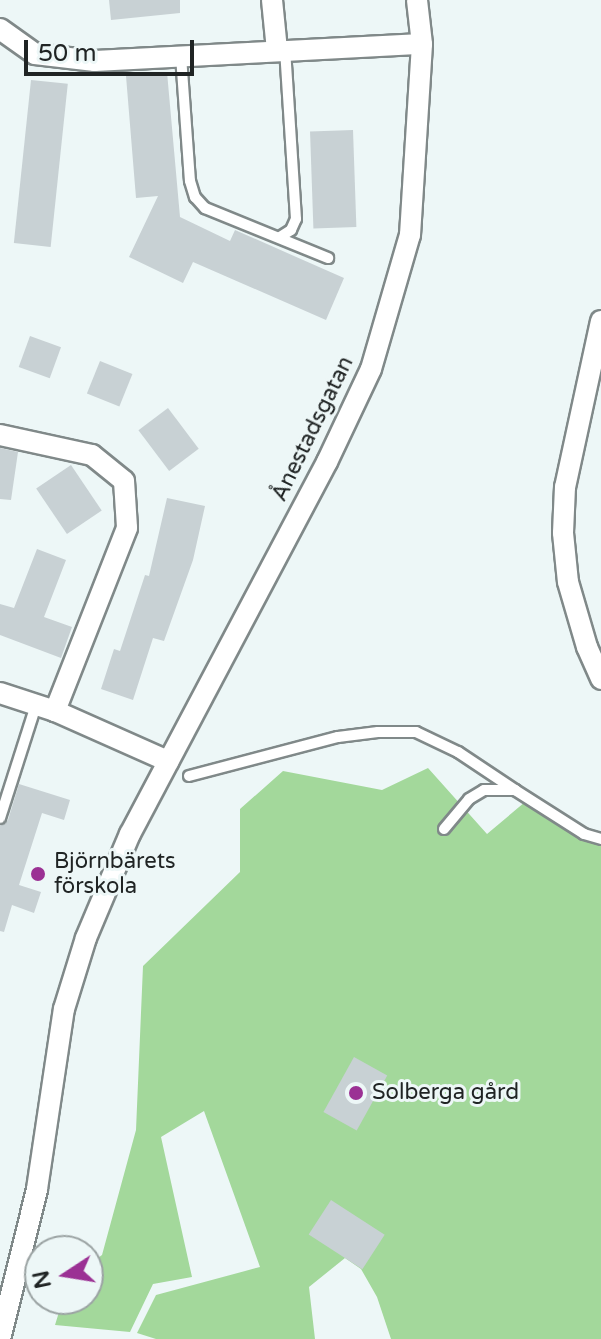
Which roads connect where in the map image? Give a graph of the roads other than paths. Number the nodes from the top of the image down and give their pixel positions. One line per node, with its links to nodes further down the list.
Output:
1 (272, 0): 5 (street)
2 (417, 0): 4 (street, Ånestadsgatan)
3 (0, 29): 6 (street)
4 (422, 44): 5 (street); 14 (street, Ånestadsgatan)
5 (281, 50): 6 (street); 7 (lane)
6 (181, 56): 7 (lane)
7 (280, 237): 8 (lane)
8 (328, 258)
9 (601, 321): 11 (street)
10 (0, 435): 13 (street)
11 (601, 679)
12 (0, 693): 13 (street)
13 (46, 708): 14 (street); 17 (lane)
14 (168, 761): 20 (street, Ånestadsgatan)
15 (189, 776): 16 (lane)
16 (515, 790): 18 (lane); 19 (lane)
17 (0, 818)
18 (444, 829)
19 (601, 839)
20 (7, 1280): 21 (street, Ånestadsgatan)
21 (0, 1339)

